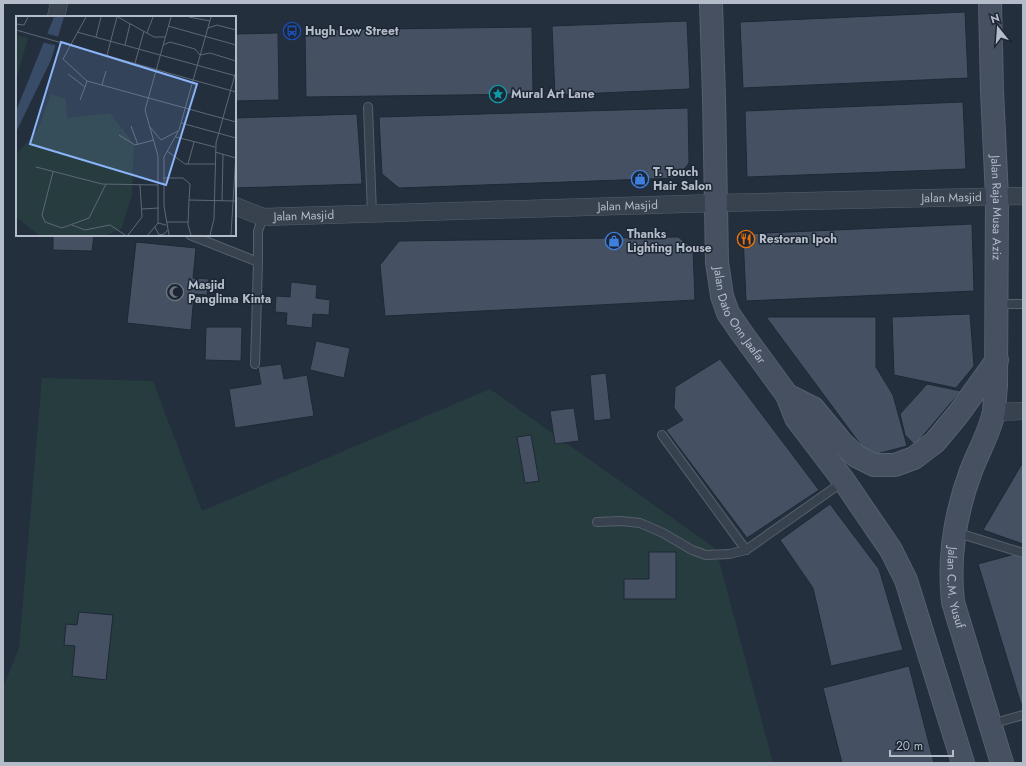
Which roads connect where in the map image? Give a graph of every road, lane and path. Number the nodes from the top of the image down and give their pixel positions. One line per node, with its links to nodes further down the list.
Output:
1 (59, 3): 4 (street)
2 (711, 3): 8 (main road, Jalan Dato Onn Jaafar)
3 (990, 3): 7 (main road, Jalan Raja Musa Aziz)
4 (56, 16)
5 (368, 107): 10 (lane)
6 (1023, 196): 7 (street, Jalan Masjid)
7 (997, 197): 8 (street, Jalan Masjid); 14 (main road, Jalan Raja Musa Aziz)
8 (716, 203): 10 (street, Jalan Masjid); 18 (main road, Jalan Dato Onn Jaafar)
9 (236, 206): 11 (street, Jalan Masjid)
10 (372, 214): 11 (street, Jalan Masjid)
11 (263, 217): 13 (lane)
12 (193, 236): 13 (lane)
13 (258, 262): 17 (lane)
14 (997, 304): 15 (lane); 16 (main road, Jalan Raja Musa Aziz)
15 (1023, 304)
16 (996, 360): 18 (main road); 20 (main road, Jalan Raja Musa Aziz)
17 (255, 364)
18 (787, 395): 22 (main road, Jalan Dato Onn Jaafar)
19 (1023, 411): 20 (street)
20 (994, 412): 24 (main road, Jalan C.M. Yusuf)
21 (662, 435): 25 (lane)
22 (844, 481): 25 (lane); 29 (main road)
23 (597, 522): 25 (lane)
24 (954, 532): 26 (lane); 28 (main road, Jalan C.M. Yusuf)
25 (746, 550)
26 (1023, 553)
27 (1023, 714): 28 (lane)
28 (990, 724): 30 (main road, Jalan C.M. Yusuf)
29 (963, 763)
30 (1002, 763)

